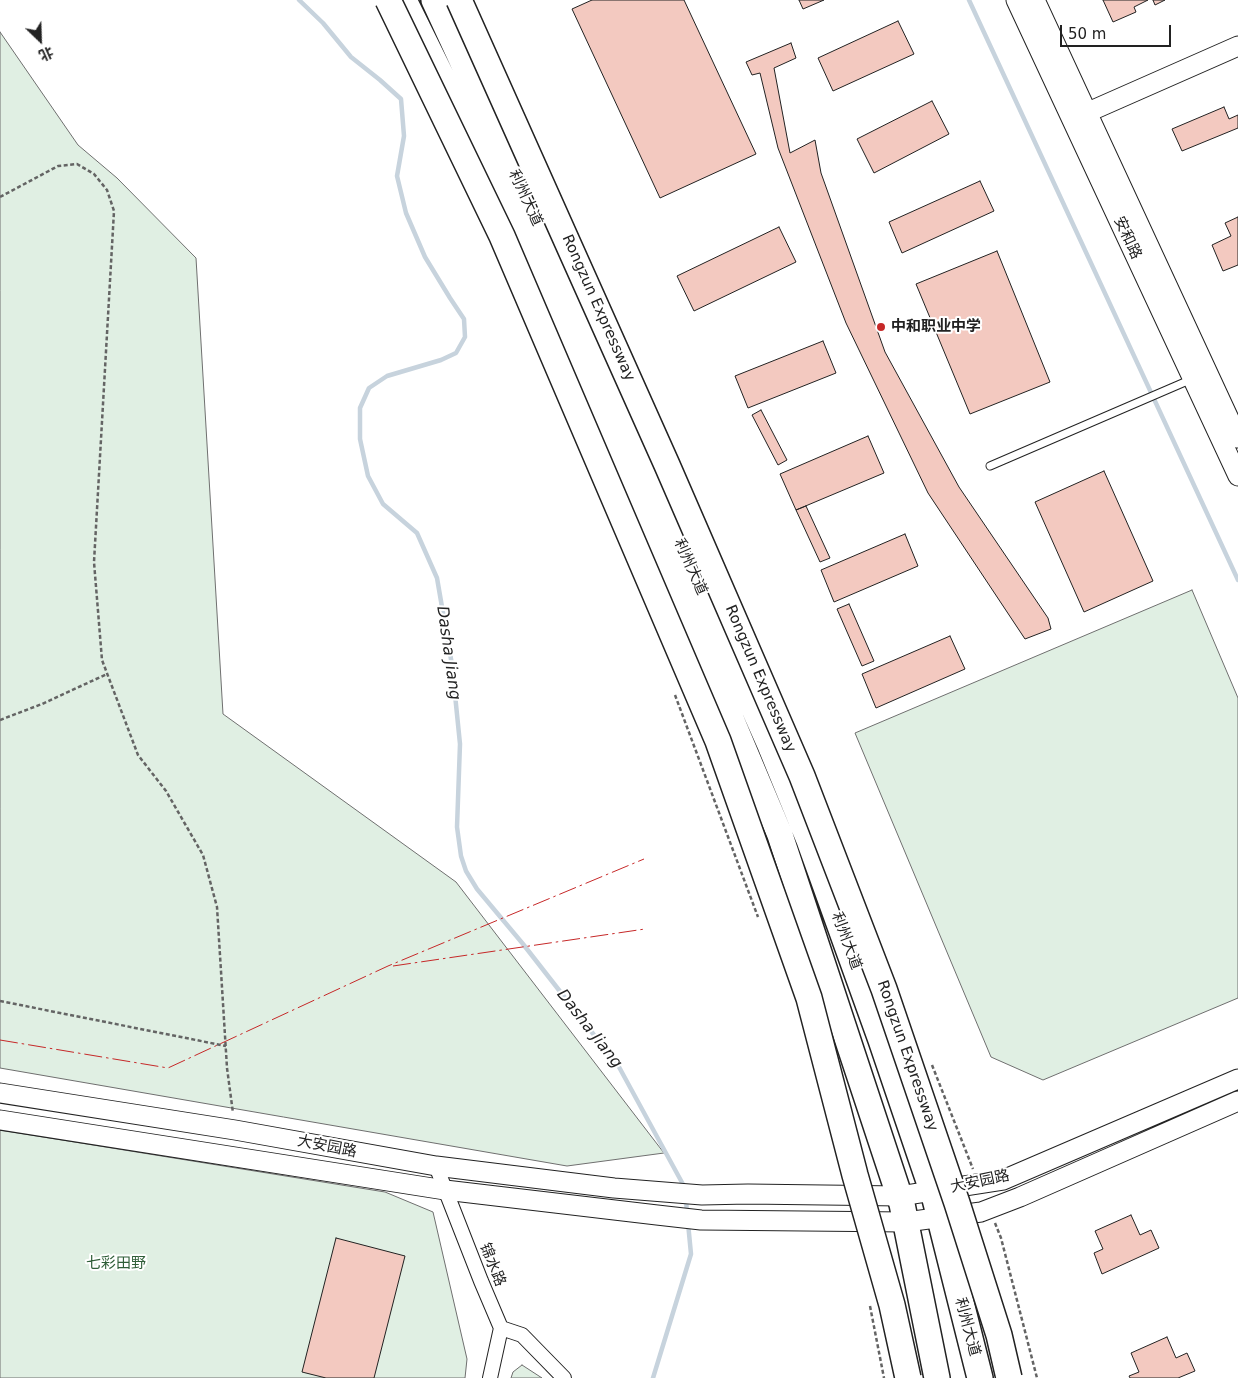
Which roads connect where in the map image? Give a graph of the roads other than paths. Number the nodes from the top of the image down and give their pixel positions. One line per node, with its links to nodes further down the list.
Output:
1 (388, 0): 26 (highway, bridge)
2 (404, 0): 20 (highway, 利州大道)
3 (434, 0): 19 (highway, 利州大道)
4 (459, 0): 29 (highway, Rongzun Expressway, bridge)
5 (1016, 0): 8 (street, 安和路)
6 (1036, 0): 8 (street, 安和路)
7 (1238, 46): 8 (street)
8 (1080, 116): 9 (street, 安和路); 10 (street, 安和路)
9 (1193, 379): 11 (lane); 12 (street, 安和路)
10 (1238, 438)
11 (990, 466)
12 (1238, 476)
13 (1238, 1079): 19 (street, 大安园路)
14 (0, 1093): 17 (street, 大安园路)
15 (1238, 1101): 21 (street)
16 (0, 1120): 18 (street)
17 (436, 1166): 18 (street, 锦水路); 20 (street, 大安园路)
18 (445, 1190): 22 (street); 23 (street, 锦水路)
19 (932, 1192): 20 (street, 大安园路); 21 (highway, 利州大道)
20 (900, 1196): 22 (highway, 利州大道)
21 (939, 1218): 22 (street); 28 (highway, 利州大道)
22 (906, 1222): 27 (highway, 利州大道)
23 (501, 1328): 24 (street); 25 (street)
24 (490, 1378)
25 (564, 1378)
26 (908, 1378)
27 (937, 1378)
28 (980, 1378)
29 (1009, 1378)

